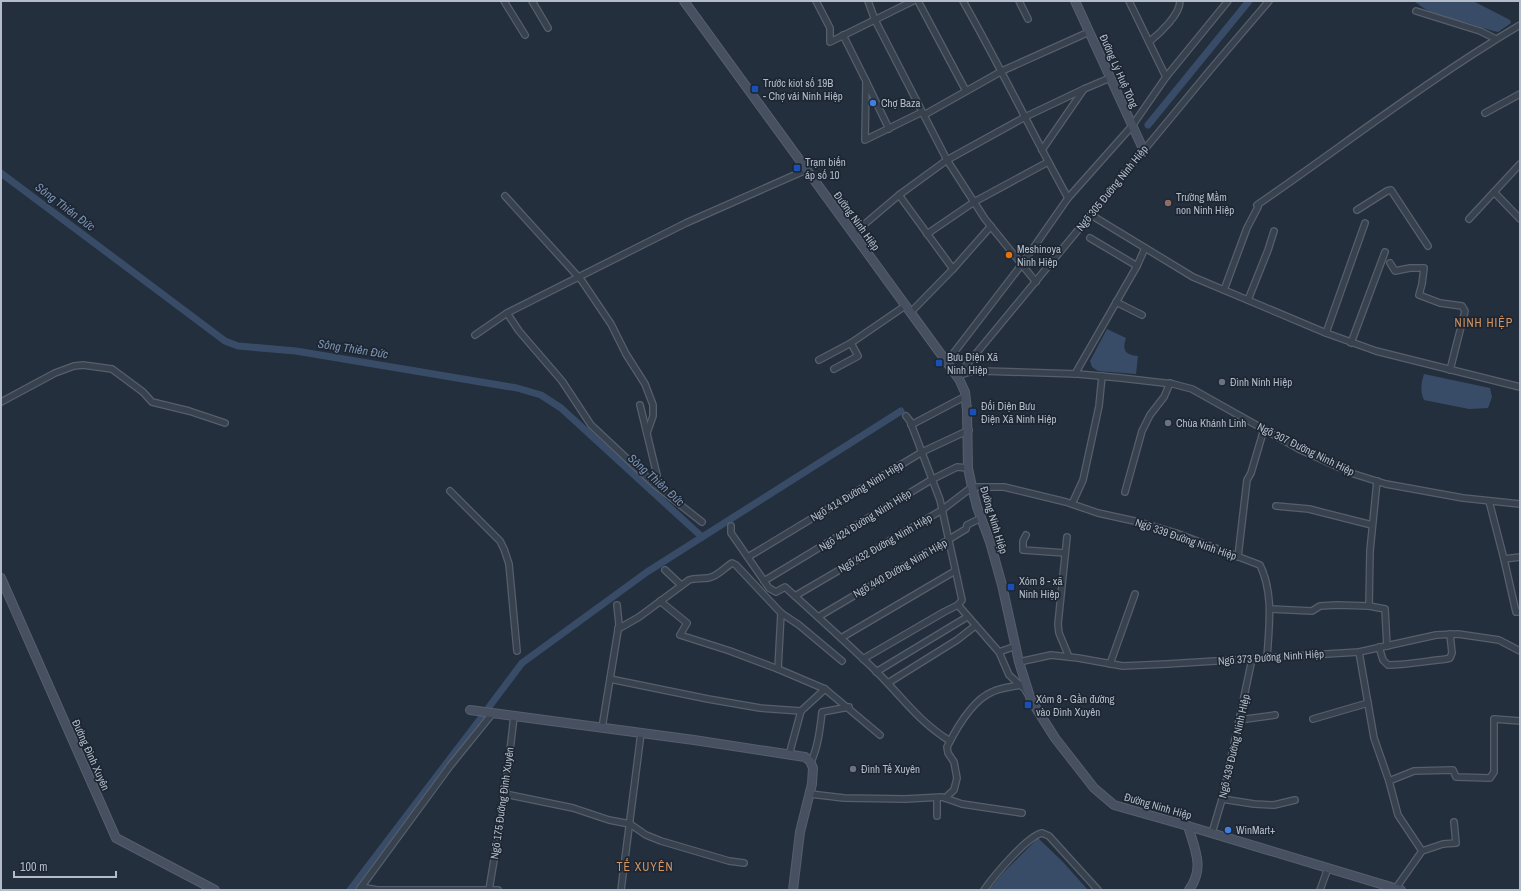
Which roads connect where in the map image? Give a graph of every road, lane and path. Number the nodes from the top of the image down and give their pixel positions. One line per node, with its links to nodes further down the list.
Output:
1 (504, 1): 21 (street)
2 (532, 1): 19 (street)
3 (684, 1): 42 (main road, Đường Ninh Hiệp)
4 (816, 1): 22 (street)
5 (868, 1): 17 (street)
6 (913, 1): 17 (street)
7 (918, 1): 30 (street)
8 (963, 1): 25 (street)
9 (1019, 1): 16 (street)
10 (1075, 1): 20 (main road, Đường Lý Huệ Tông)
11 (1129, 1): 24 (street)
12 (1180, 1): 24 (street)
13 (1228, 1): 26 (street)
14 (1269, 1): 38 (street, Ngõ 305 Đường Ninh Hiệp)
15 (1416, 11): 23 (street)
16 (1028, 19)
17 (875, 20): 22 (street); 32 (street)
18 (1520, 25): 23 (street)
19 (548, 28)
20 (1089, 32): 25 (street); 27 (main road, Đường Lý Huệ Tông)
21 (525, 35)
22 (843, 35): 28 (street)
23 (1496, 39): 67 (street)
24 (1149, 42): 26 (street)
25 (1002, 71): 30 (street); 34 (street)
26 (1166, 77): 35 (street)
27 (1110, 78): 29 (street); 35 (main road, Đường Lý Huệ Tông)
28 (866, 81): 36 (street); 36 (street)
29 (1084, 89): 34 (street); 37 (street)
30 (966, 92): 32 (street)
31 (1520, 94): 33 (street)
32 (923, 113): 36 (street); 39 (street)
33 (1486, 113)
34 (1025, 117): 37 (street); 39 (street)
35 (1132, 126): 38 (main road, Đường Lý Huệ Tông); 46 (street)
36 (888, 129)
37 (1042, 150): 40 (street)
38 (1144, 151): 49 (street, Ngõ 305 Đường Ninh Hiệp)
39 (947, 160): 44 (street); 47 (street)
40 (1048, 162): 46 (street); 47 (street)
41 (1520, 164): 43 (street)
42 (806, 170): 55 (main road, Đường Ninh Hiệp); 65 (street)
43 (1494, 192): 50 (street); 51 (street)
44 (899, 195): 55 (street); 56 (street)
45 (505, 196): 65 (street)
46 (1068, 198): 62 (street)
47 (974, 202): 53 (street); 56 (street)
48 (1357, 210): 58 (street)
49 (1091, 215): 59 (street); 66 (street, Ngõ 305 Đường Ninh Hiệp)
50 (1519, 217)
51 (1469, 219)
52 (1365, 223): 74 (street)
53 (990, 226): 62 (street); 64 (street)
54 (1274, 231): 68 (street)
55 (853, 234): 70 (main road, Đường Ninh Hiệp)
56 (927, 234): 64 (street)
57 (1090, 238): 63 (street)
58 (1428, 246)
59 (1145, 248): 63 (street); 67 (street)
60 (1384, 252): 77 (street)
61 (1390, 263): 81 (street)
62 (1022, 264): 66 (street); 79 (street)
63 (1137, 266): 69 (street)
64 (953, 269): 72 (street)
65 (579, 277): 71 (street); 95 (street)
66 (1036, 282): 84 (street, Ngõ 305 Đường Ninh Hiệp)
67 (1224, 290): 68 (street)
68 (1248, 300): 74 (street)
69 (1116, 302): 73 (street); 82 (street)
70 (905, 306): 72 (main road, Đường Ninh Hiệp); 76 (street)
71 (507, 313): 75 (street); 100 (street)
72 (910, 313): 79 (main road, Đường Ninh Hiệp)
73 (1142, 315)
74 (1326, 333): 77 (street)
75 (475, 335)
76 (851, 343): 78 (street); 80 (street)
77 (1351, 343): 81 (street)
78 (819, 360)
79 (946, 362): 84 (main road, Đường Ninh Hiệp)
80 (834, 369)
81 (1450, 370): 86 (street)
82 (1076, 374): 83 (street, Ngõ 307 Đường Ninh Hiệp); 84 (street, Ngõ 307 Đường Ninh Hiệp)
83 (1102, 376): 85 (street, Ngõ 307 Đường Ninh Hiệp); 105 (street)
84 (957, 377): 87 (main road, Đường Ninh Hiệp)
85 (1170, 383): 93 (street, Ngõ 307 Đường Ninh Hiệp); 103 (street)
86 (1520, 387)
87 (966, 396): 92 (street); 94 (main road, Đường Ninh Hiệp)
88 (1, 402): 91 (street)
89 (640, 405): 95 (street)
90 (906, 416): 92 (street)
91 (225, 422)
92 (911, 425): 96 (street)
93 (1264, 429): 99 (street, Ngõ 307 Đường Ninh Hiệp); 118 (street)
94 (969, 430): 96 (street, Ngõ 414 Đường Ninh Hiệp); 97 (main road, Đường Ninh Hiệp)
95 (647, 433): 100 (street)
96 (922, 452): 98 (street); 117 (street, Ngõ 414 Đường Ninh Hiệp)
97 (968, 468): 98 (street, Ngõ 424 Đường Ninh Hiệp); 101 (main road, Đường Ninh Hiệp)
98 (931, 480): 108 (street); 124 (street, Ngõ 424 Đường Ninh Hiệp)
99 (1377, 481): 104 (street, Ngõ 307 Đường Ninh Hiệp); 111 (street)
100 (654, 484): 110 (street)
101 (972, 487): 105 (street, Ngõ 339 Đường Ninh Hiệp); 108 (street, Ngõ 432 Đường Ninh Hiệp); 109 (main road, Đường Ninh Hiệp)
102 (450, 491): 144 (street)
103 (1124, 492)
104 (1489, 501): 106 (street, Ngõ 307 Đường Ninh Hiệp); 120 (street)
105 (1072, 504): 118 (street, Ngõ 339 Đường Ninh Hiệp)
106 (1520, 504)
107 (1276, 506): 111 (street)
108 (942, 510): 115 (street); 127 (street, Ngõ 432 Đường Ninh Hiệp)
109 (981, 518): 115 (street, Ngõ 440 Đường Ninh Hiệp); 141 (main road, Đường Ninh Hiệp)
110 (702, 522)
111 (1372, 525): 131 (street)
112 (731, 526): 117 (street)
113 (1026, 535): 116 (street)
114 (1067, 537): 116 (street)
115 (948, 540): 122 (street); 135 (street, Ngõ 440 Đường Ninh Hiệp)
116 (1065, 553): 148 (street)
117 (748, 557): 124 (street)
118 (1238, 557): 132 (street, Ngõ 339 Đường Ninh Hiệp)
119 (1520, 557): 120 (street)
120 (1504, 559): 133 (street)
121 (666, 570): 125 (street)
122 (955, 571): 130 (street); 140 (street)
123 (1, 578): 196 (main road, Đường Đình Xuyên)
124 (764, 582): 127 (street)
125 (681, 585): 128 (street); 134 (street)
126 (1136, 594): 154 (street)
127 (795, 596): 135 (street)
128 (660, 601): 138 (street); 155 (street)
129 (617, 605): 138 (street)
130 (958, 605): 136 (street); 150 (street)
131 (1369, 606): 132 (street); 142 (street)
132 (1270, 609): 149 (street, Ngõ 339 Đường Ninh Hiệp)
133 (1520, 612)
134 (781, 613): 152 (street); 155 (street)
135 (818, 617): 140 (street)
136 (967, 617): 137 (street); 156 (street)
137 (975, 626): 146 (street); 158 (street)
138 (618, 629): 157 (street)
139 (1450, 634): 142 (street, Ngõ 373 Đường Ninh Hiệp); 143 (street); 145 (street, Ngõ 373 Đường Ninh Hiệp)
140 (841, 638): 150 (street)
141 (1016, 646): 146 (street); 153 (main road, Đường Ninh Hiệp)
142 (1387, 646): 143 (street, Ngõ 373 Đường Ninh Hiệp)
143 (1380, 647): 147 (street, Ngõ 373 Đường Ninh Hiệp)
144 (517, 651)
145 (1520, 651)
146 (999, 652): 159 (street)
147 (1359, 652): 149 (street, Ngõ 373 Đường Ninh Hiệp); 162 (street)
148 (1069, 657): 153 (street, Ngõ 373 Đường Ninh Hiệp); 154 (street, Ngõ 373 Đường Ninh Hiệp)
149 (1267, 658): 151 (street, Ngõ 373 Đường Ninh Hiệp)
150 (863, 659): 156 (street)
151 (1252, 659): 154 (street, Ngõ 373 Đường Ninh Hiệp); 170 (street, Ngõ 439 Đường Ninh Hiệp)
152 (842, 661)
153 (1019, 662): 161 (main road, Đường Ninh Hiệp)
154 (1110, 664)
155 (778, 669): 160 (street)
156 (876, 672): 158 (street)
157 (610, 678): 165 (street); 172 (street)
158 (888, 683): 175 (street)
159 (1020, 685): 161 (street); 175 (street)
160 (825, 689): 163 (street); 165 (street)
161 (1031, 700): 189 (main road, Đường Ninh Hiệp)
162 (1368, 703): 169 (street); 178 (street)
163 (848, 707): 174 (street); 177 (street)
164 (470, 710): 166 (main road)
165 (801, 711): 176 (street)
166 (492, 714): 168 (main road); 194 (street)
167 (1275, 715): 170 (street)
168 (514, 716): 172 (main road); 179 (street, Ngõ 175 Đường Đình Xuyên)
169 (1313, 719)
170 (1239, 720): 183 (street, Ngõ 439 Đường Ninh Hiệp)
171 (1520, 721): 178 (street)
172 (602, 728): 173 (main road)
173 (641, 733): 176 (main road); 188 (street)
174 (880, 735)
175 (948, 744): 182 (street)
176 (789, 755): 177 (main road)
177 (811, 762): 180 (main road)
178 (1389, 781): 191 (street)
179 (505, 794): 188 (street); 197 (street, Ngõ 175 Đường Đình Xuyên)
180 (810, 794): 181 (street); 200 (main road)
181 (937, 798): 182 (street); 186 (street)
182 (945, 798): 185 (street)
183 (1222, 799): 184 (street); 190 (street, Ngõ 439 Đường Ninh Hiệp)
184 (1295, 800)
185 (1022, 813)
186 (937, 816)
187 (1454, 822): 191 (street)
188 (630, 824): 192 (street); 199 (street)
189 (1188, 826): 190 (main road, Đường Ninh Hiệp); 203 (main road)
190 (1212, 833): 193 (main road, Đường Ninh Hiệp)
191 (1422, 851): 195 (street)
192 (744, 863)
193 (1328, 868): 195 (main road, Đường Ninh Hiệp); 204 (street)
194 (360, 889): 197 (street)
195 (1398, 889)
196 (215, 890)
197 (489, 890): 198 (street)
198 (498, 890)
199 (621, 890)
200 (793, 890)
201 (984, 890): 202 (street)
202 (1098, 890)
203 (1189, 890)
204 (1320, 890)

